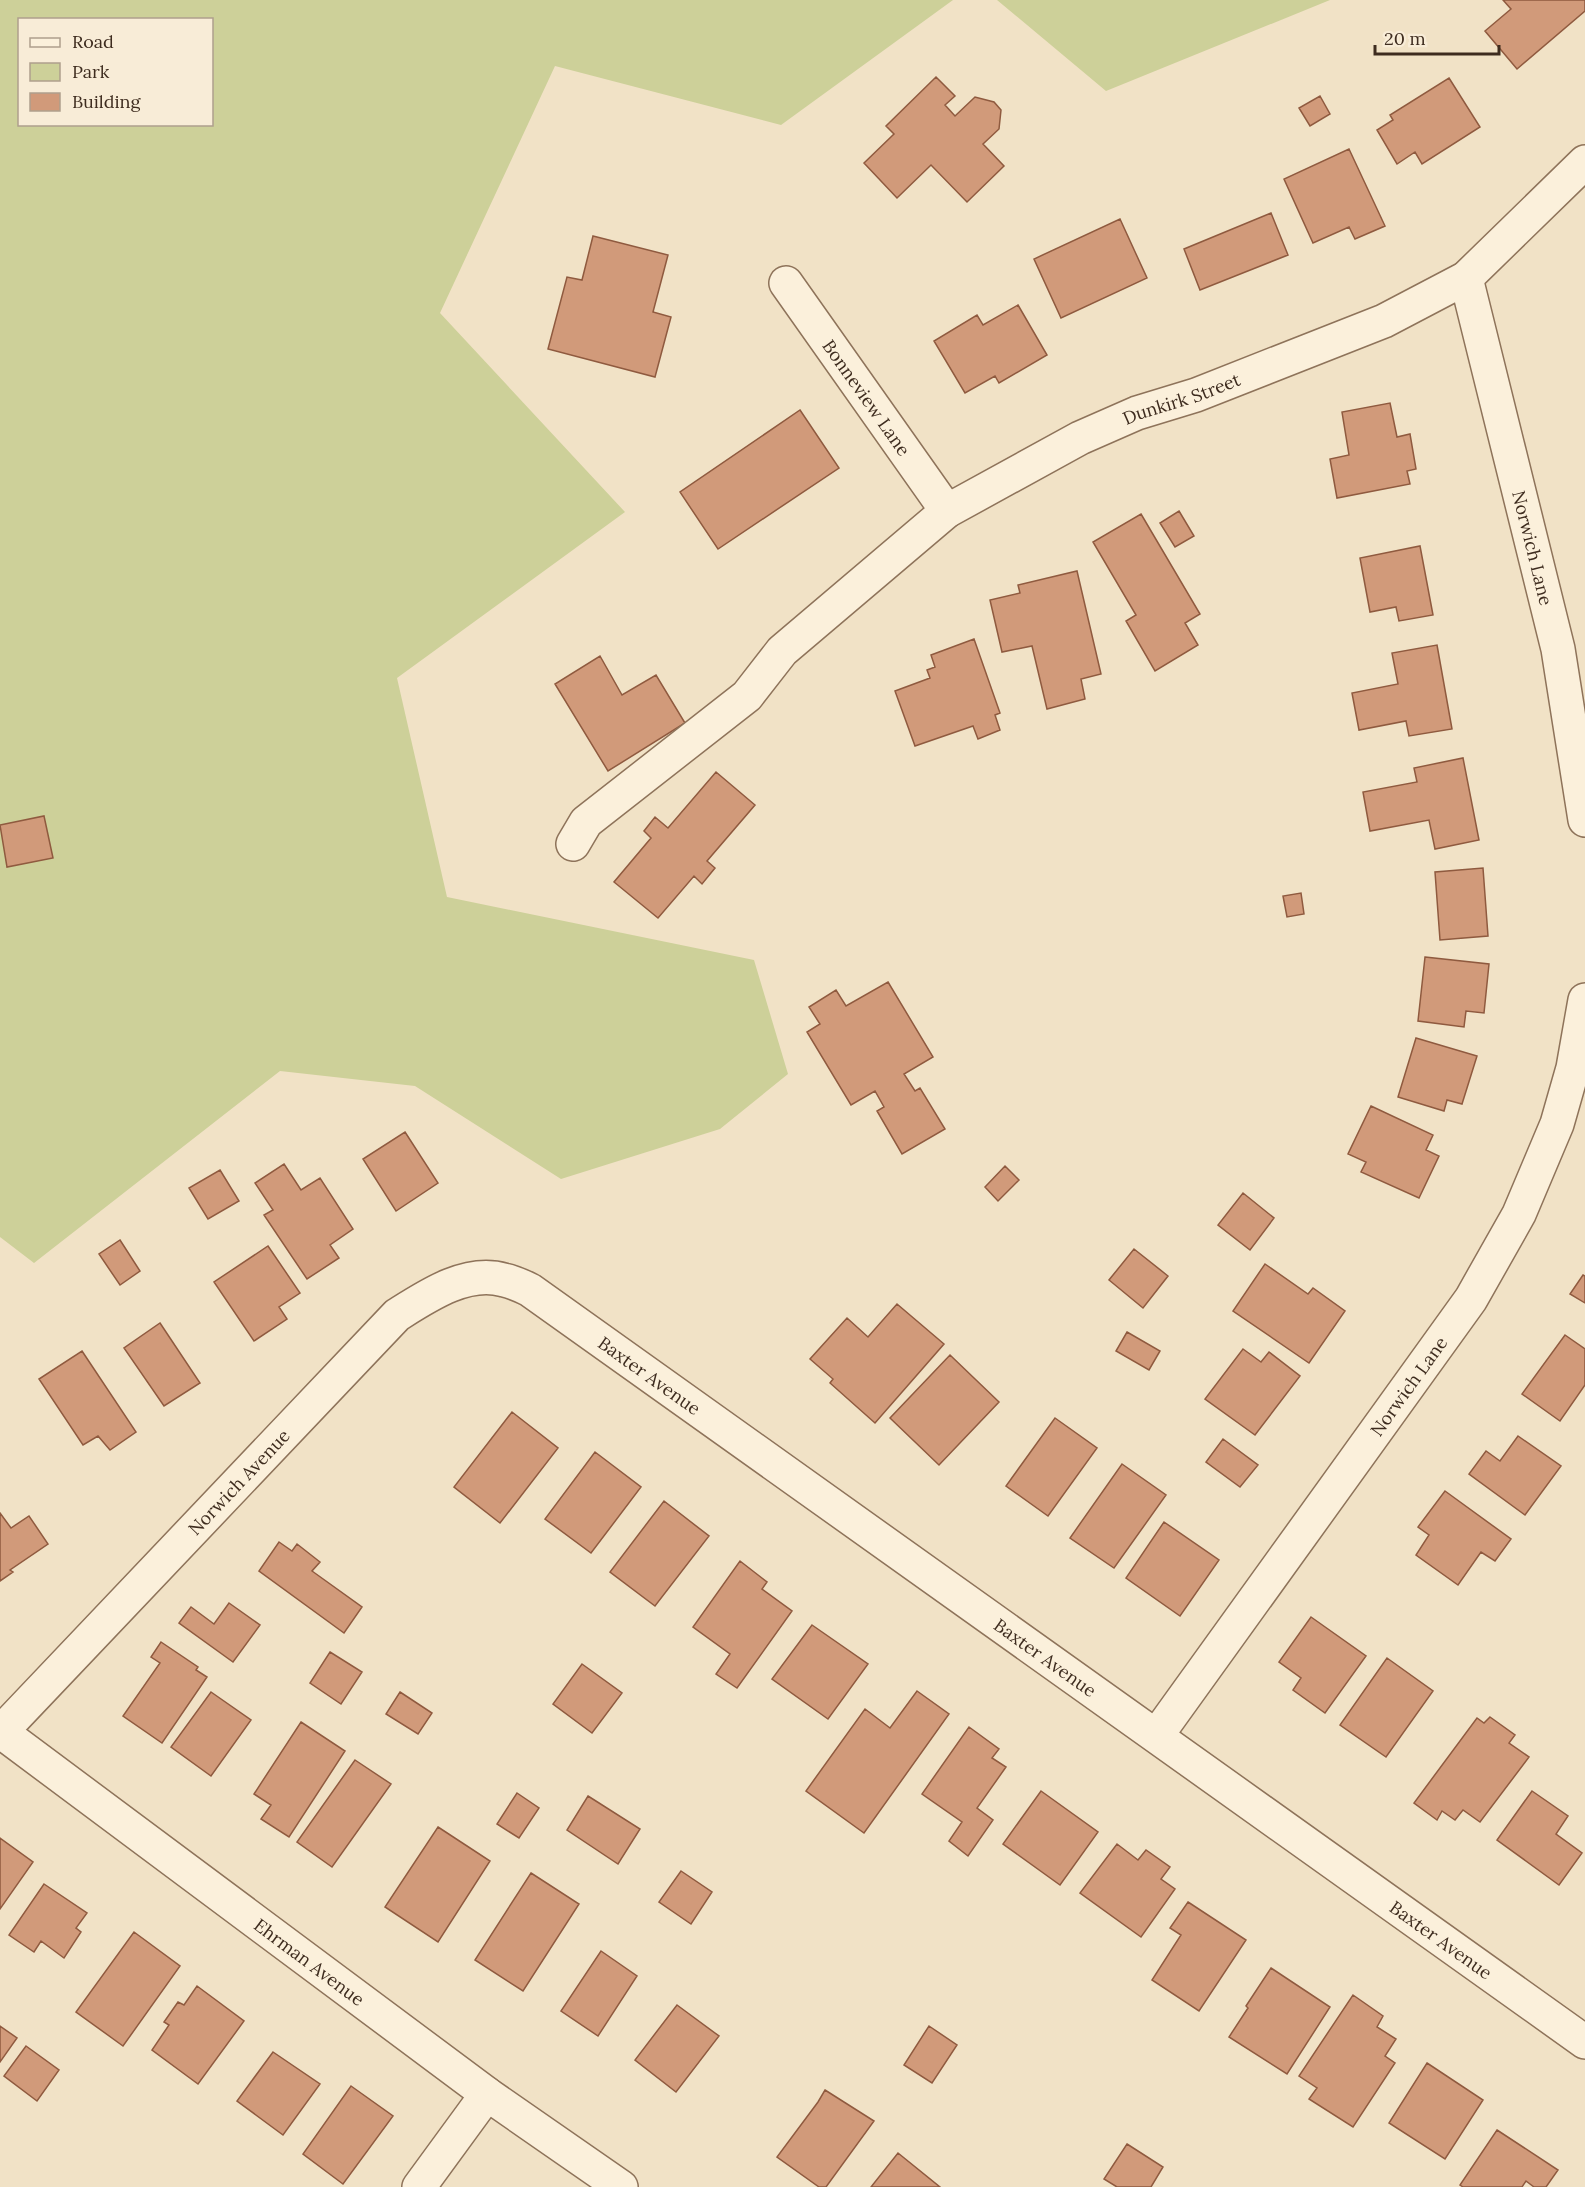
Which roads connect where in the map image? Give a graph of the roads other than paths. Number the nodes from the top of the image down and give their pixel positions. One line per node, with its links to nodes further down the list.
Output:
1 (1585, 162): 2 (street, Dunkirk Street)
2 (1466, 278): 4 (street, Dunkirk Street); 5 (street, Norwich Lane)
3 (786, 284): 4 (street, Bonneview Lane)
4 (947, 511): 8 (street, Dunkirk Street)
5 (1558, 650): 6 (street); 7 (street, Norwich Lane)
6 (1585, 670)
7 (1585, 820)
8 (573, 844)
9 (1585, 1000): 12 (street, Norwich Lane)
10 (503, 1279): 11 (street, Norwich Avenue); 12 (street, Baxter Avenue)
11 (0, 1731): 14 (street, Ehrman Avenue)
12 (1157, 1735): 13 (street, Baxter Avenue)
13 (1585, 2042)
14 (487, 2094): 15 (street); 16 (street, Ehrman Avenue)
15 (419, 2187)
16 (621, 2187)

